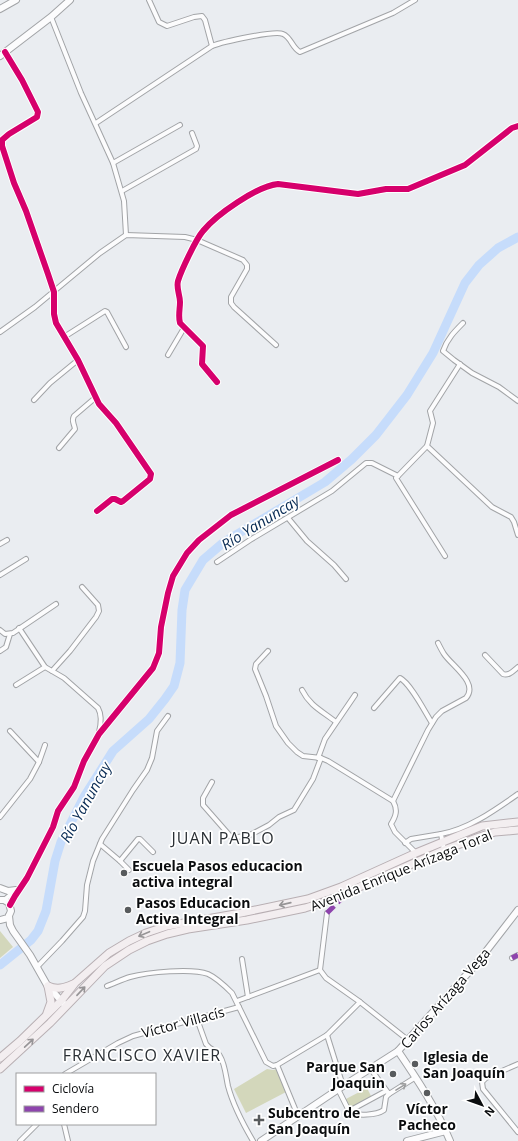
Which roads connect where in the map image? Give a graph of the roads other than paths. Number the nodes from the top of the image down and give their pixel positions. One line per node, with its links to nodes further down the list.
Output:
1 (16, 0): 5 (street)
2 (70, 0): 6 (street)
3 (149, 0): 7 (street)
4 (415, 0): 7 (street)
5 (0, 9)
6 (51, 17): 8 (street); 9 (street)
7 (212, 46): 9 (street)
8 (3, 54): 17 (street)
9 (96, 123): 13 (street)
10 (180, 125): 13 (street)
11 (518, 126): 16 (street)
12 (192, 133): 14 (street)
13 (113, 163): 14 (street)
14 (122, 192): 15 (street)
15 (126, 235): 16 (street); 17 (street)
16 (197, 240): 19 (street); 22 (street)
17 (54, 292): 20 (street); 21 (street)
18 (463, 323): 26 (street)
19 (184, 328): 24 (street); 27 (street)
20 (0, 332)
21 (64, 336): 23 (street); 25 (street)
22 (276, 346)
23 (126, 347)
24 (168, 355)
25 (78, 360): 28 (street); 29 (street)
26 (460, 364): 30 (street); 31 (street)
27 (216, 382)
28 (95, 398): 32 (street); 35 (street)
29 (34, 400)
30 (518, 400)
31 (427, 446): 34 (street); 37 (street)
32 (59, 448)
33 (338, 460): 65 (street)
34 (398, 476): 36 (street); 40 (street)
35 (98, 511)
36 (288, 518): 42 (street); 44 (street)
37 (518, 535)
38 (7, 540): 39 (street)
39 (0, 544)
40 (445, 556)
41 (26, 559): 43 (street)
42 (217, 562)
43 (0, 575)
44 (346, 579)
45 (82, 588): 56 (street)
46 (56, 604): 47 (street)
47 (19, 628): 49 (street); 54 (street)
48 (0, 630): 49 (street)
49 (10, 634): 51 (street)
50 (438, 643): 63 (street)
51 (0, 651)
52 (268, 651): 67 (street)
53 (485, 655): 55 (street)
54 (45, 667): 56 (street); 57 (street)
55 (518, 667)
56 (52, 671): 65 (street)
57 (16, 686)
58 (302, 690): 62 (street)
59 (354, 695): 62 (street)
60 (374, 708): 63 (street)
61 (168, 716): 77 (street)
62 (336, 722): 67 (street)
63 (432, 723): 71 (street)
64 (10, 731): 68 (street)
65 (99, 734): 83 (street)
66 (45, 745): 68 (street)
67 (319, 758): 69 (street); 71 (street)
68 (39, 762): 72 (street)
69 (212, 782)
70 (518, 794): 75 (street)
71 (393, 801): 76 (street)
72 (0, 817)
73 (518, 822): 75 (main road, Avenida Enrique Arízaga Toral)
74 (518, 830): 78 (main road, Avenida Enrique Arízaga Toral)
75 (441, 838): 76 (street); 78 (street); 80 (main road, Avenida Enrique Arízaga Toral)
76 (405, 843): 80 (street)
77 (100, 844): 81 (street); 96 (street)
78 (444, 850): 105 (main road, Avenida Enrique Arízaga Toral, one-way to 78)
79 (153, 852): 81 (street)
80 (416, 853): 98 (main road, Avenida Enrique Arízaga Toral, one-way to 98)
81 (120, 861): 82 (street)
82 (129, 870)
83 (21, 886): 85 (street); 87 (street)
84 (0, 888): 85 (street)
85 (16, 890): 86 (street)
86 (1, 899): 87 (street)
87 (10, 906): 90 (street)
88 (518, 910): 110 (street, Carlos Arízaga Vega)
89 (327, 913): 97 (street)
90 (10, 916): 91 (street); 92 (street)
91 (0, 920): 92 (street)
92 (13, 932): 96 (street)
93 (518, 955): 94 (street)
94 (512, 958)
95 (242, 959): 101 (street)
96 (37, 967): 99 (street)
97 (320, 970): 101 (street); 104 (street)
98 (75, 983): 99 (main road); 102 (main road, Avenida Enrique Arízaga Toral)
99 (48, 986): 102 (street); 107 (main road)
100 (107, 986): 103 (street)
101 (248, 997): 103 (street)
102 (61, 1001): 105 (street); 107 (main road, Avenida Enrique Arízaga Toral)
103 (236, 1001): 106 (street)
104 (360, 1002): 109 (street); 110 (street)
105 (66, 1006): 116 (main road, Avenida Enrique Arízaga Toral, one-way to 105)
106 (239, 1007): 108 (street, Víctor Villacís); 114 (street)
107 (47, 1014): 112 (main road, Avenida Enrique Arízaga Toral)
108 (197, 1019): 117 (street, Víctor Villacís); 129 (street)
109 (327, 1035): 114 (street); 119 (street)
110 (408, 1040): 111 (street, Carlos Arízaga Vega)
111 (398, 1051): 115 (street, Carlos Arízaga Vega); 118 (street)
112 (0, 1058)
113 (518, 1064): 126 (street)
114 (277, 1065): 122 (street)
115 (370, 1068): 119 (street, Carlos Arízaga Vega); 120 (street)
116 (0, 1069)
117 (67, 1073)
118 (416, 1077): 120 (street, one-way to 118); 125 (street)
119 (340, 1087): 121 (street); 122 (street, Carlos Arízaga Vega)
120 (388, 1093): 121 (street); 121 (street)
121 (349, 1110)
122 (298, 1116): 130 (street, Carlos Arízaga Vega)
123 (36, 1125): 127 (street)
124 (64, 1125): 128 (street)
125 (446, 1131): 131 (street); 132 (street)
126 (518, 1132)
127 (20, 1141)
128 (68, 1141)
129 (253, 1141)
130 (262, 1141)
131 (407, 1141)
132 (450, 1141)

